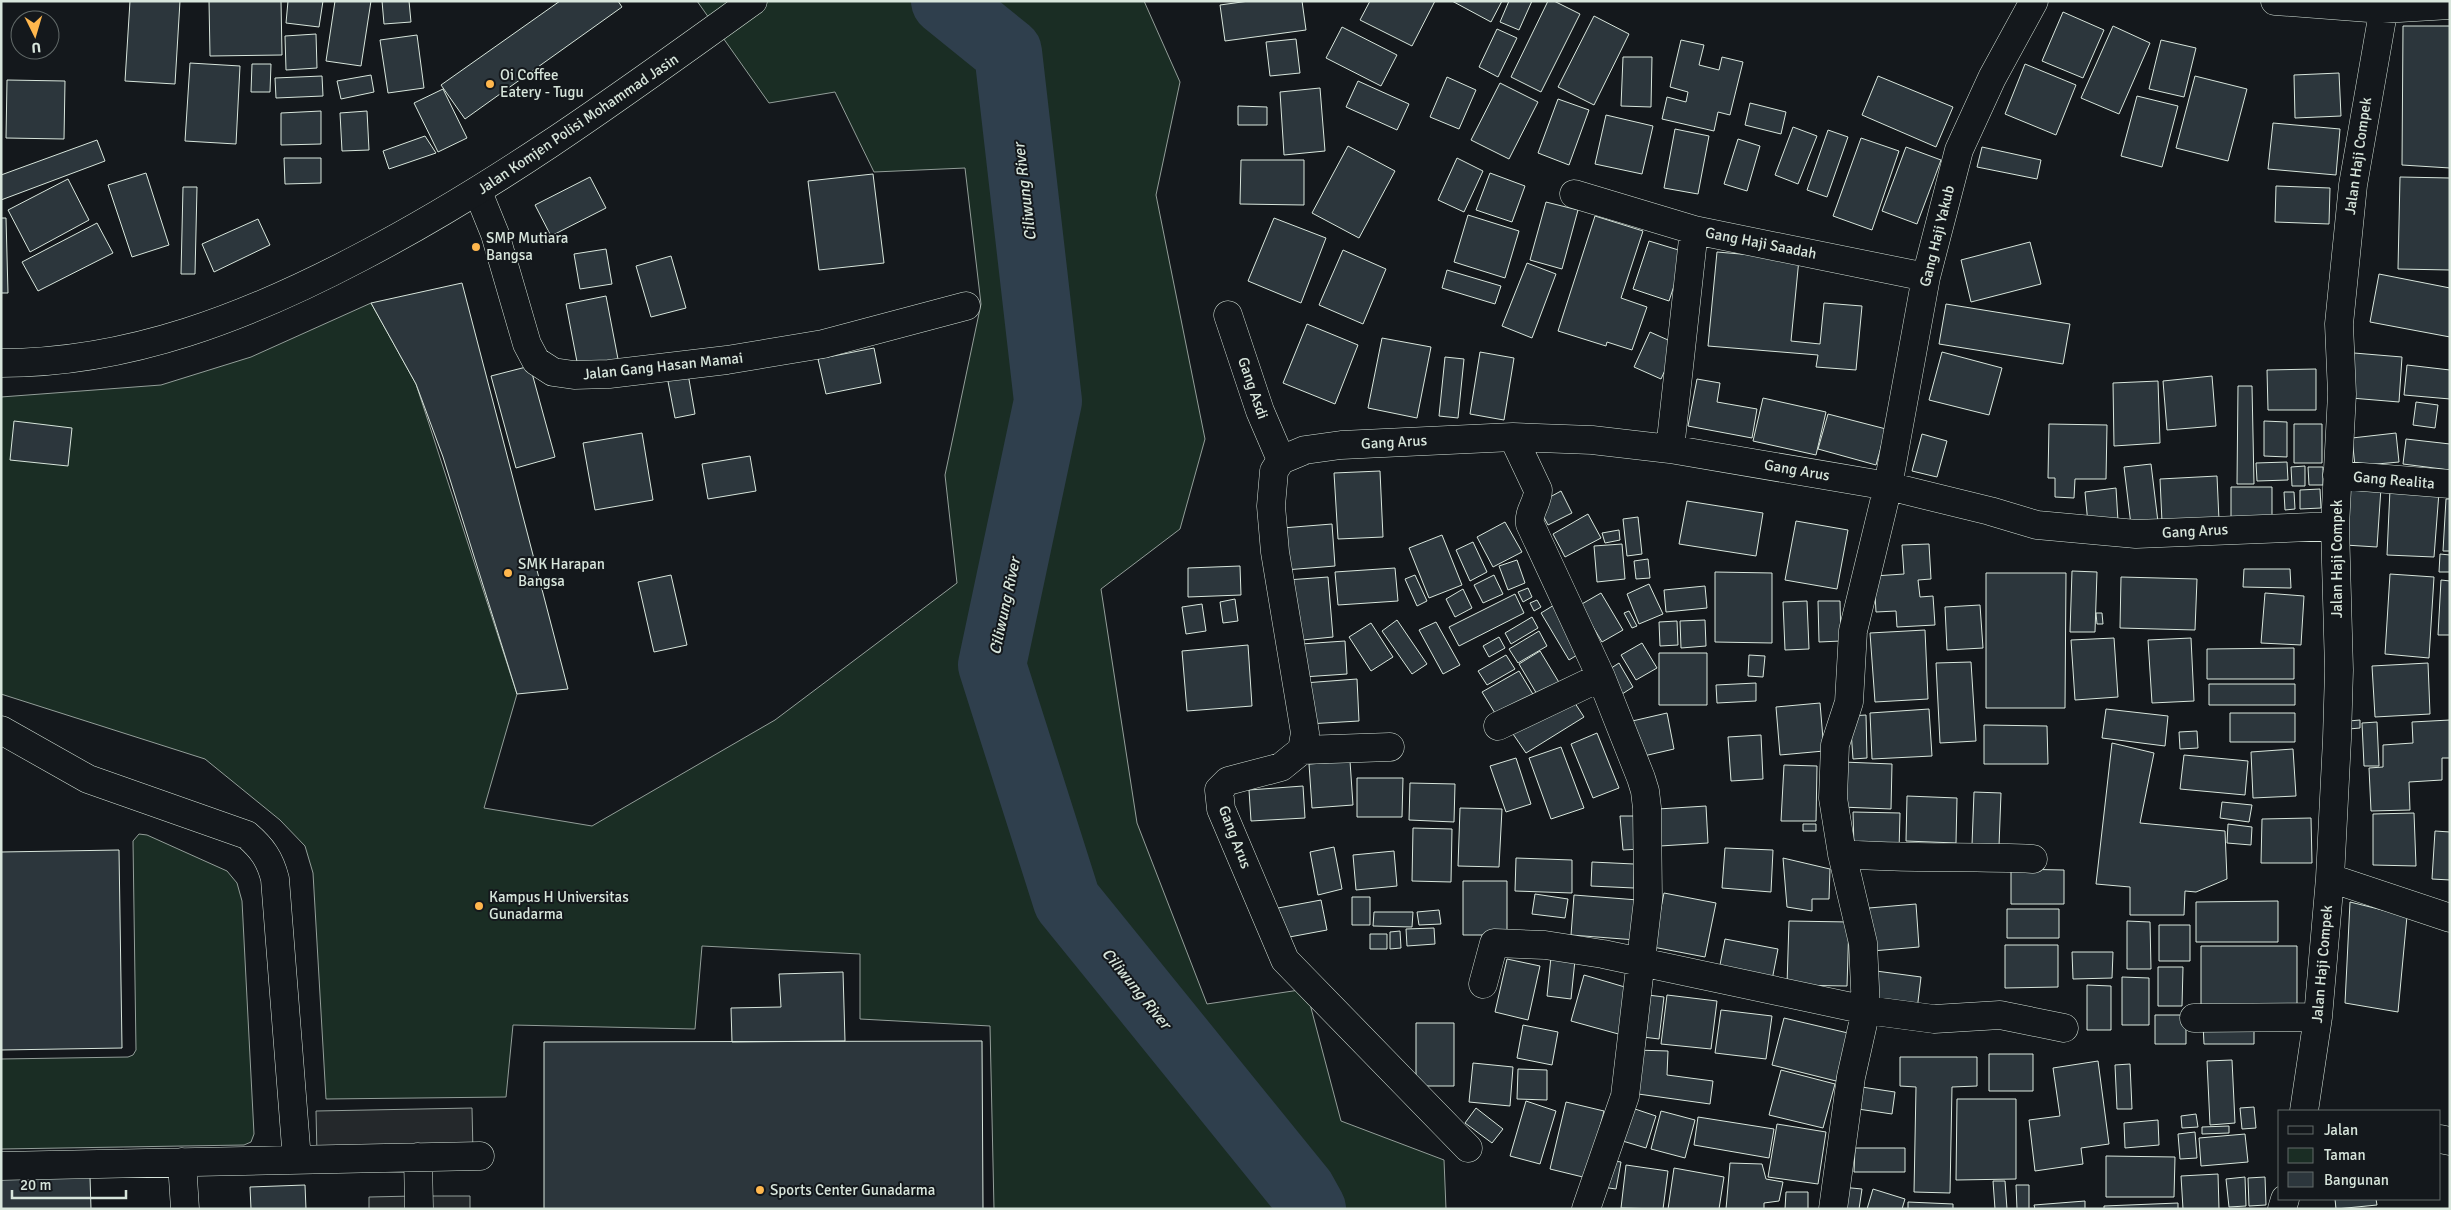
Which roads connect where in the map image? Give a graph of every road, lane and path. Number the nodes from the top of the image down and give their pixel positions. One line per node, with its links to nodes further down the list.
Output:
1 (753, 1): 6 (street, Jalan Komjen Polisi Mohammad Jasin)
2 (2034, 1): 9 (street, Gang Haji Yakub)
3 (2276, 1): 4 (street)
4 (2384, 5): 5 (street); 16 (street, Jalan Haji Compek)
5 (2450, 5)
6 (478, 192): 10 (street, Jalan Gang Hasan Mamai); 12 (street, Jalan Komjen Polisi Mohammad Jasin)
7 (1574, 194): 8 (street)
8 (1694, 230): 9 (street, Gang Haji Saadah); 14 (street, Gang Haji Saadah)
9 (1926, 277): 18 (street, Gang Haji Yakub)
10 (966, 306)
11 (1228, 315): 15 (street, Gang Asdi)
12 (1, 363)
13 (1513, 437): 14 (street, Gang Arus); 15 (street, Gang Arus); 20 (street)
14 (1670, 448): 18 (street, Gang Arus)
15 (1281, 460): 24 (street)
16 (2338, 474): 17 (street, Gang Realita); 19 (street, Jalan Haji Compek)
17 (2450, 484)
18 (1888, 486): 19 (street, Gang Arus); 25 (street, Gang Haji Yakub)
19 (2335, 526): 27 (street, Jalan Haji Compek)
20 (1601, 677): 21 (street); 29 (street)
21 (1498, 726)
22 (1, 730): 39 (street)
23 (1390, 747): 24 (street)
24 (1302, 750): 36 (street, Gang Arus)
25 (1842, 854): 26 (street); 31 (street, Gang Haji Yakub)
26 (2033, 859)
27 (2330, 878): 28 (street); 32 (street, Jalan Haji Compek)
28 (2450, 918)
29 (1642, 961): 30 (street); 31 (street); 44 (street)
30 (1483, 984)
31 (1866, 1010): 34 (street); 45 (street, Gang Haji Yakub)
32 (2318, 1017): 33 (street); 35 (street, Jalan Haji Compek)
33 (2194, 1018)
34 (2064, 1028)
35 (2304, 1110)
36 (1468, 1148)
37 (480, 1156): 38 (street)
38 (418, 1157): 39 (street); 43 (street)
39 (297, 1160): 40 (street)
40 (182, 1162): 41 (street); 42 (street)
41 (1, 1166)
42 (185, 1209)
43 (419, 1209)
44 (1586, 1209)
45 (1833, 1209)

